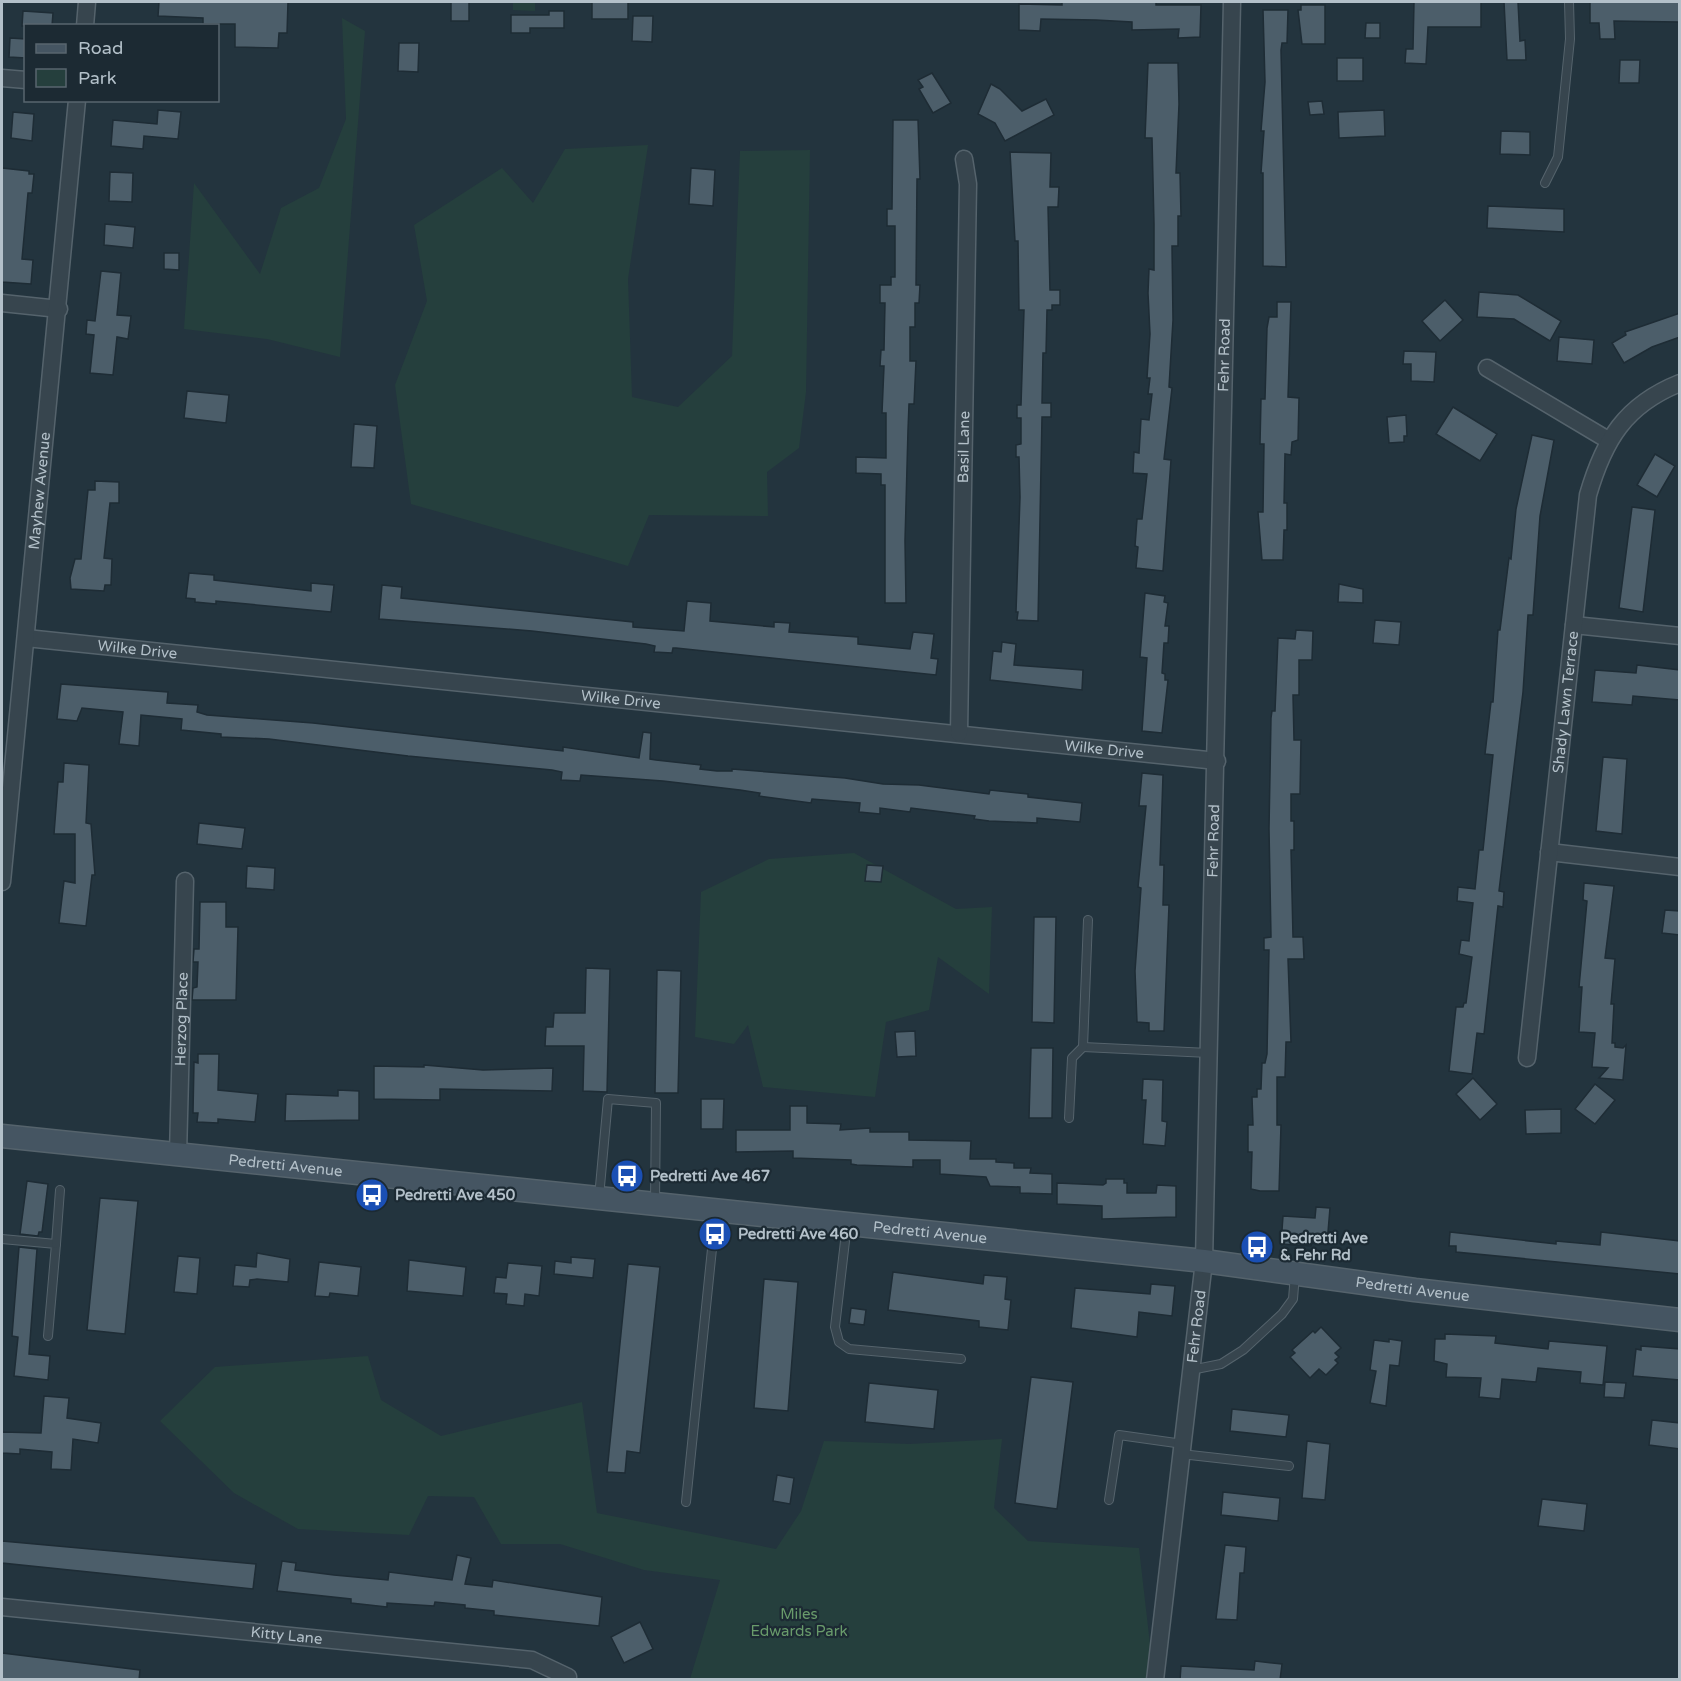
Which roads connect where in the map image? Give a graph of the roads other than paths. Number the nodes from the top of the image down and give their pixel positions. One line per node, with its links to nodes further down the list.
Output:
1 (87, 2): 4 (street)
2 (1232, 2): 19 (street, Fehr Road)
3 (1569, 2): 9 (lane)
4 (85, 24)
5 (2, 78): 6 (street)
6 (24, 80)
7 (78, 102): 11 (street, Mayhew Avenue)
8 (964, 159): 18 (street, Basil Lane)
9 (1545, 183)
10 (2, 303): 11 (street)
11 (59, 309): 17 (street, Mayhew Avenue)
12 (1487, 368): 14 (street)
13 (1680, 383): 14 (street, Shady Lawn Terrace)
14 (1608, 440): 15 (street, Shady Lawn Terrace)
15 (1574, 625): 16 (street); 20 (street, Shady Lawn Terrace)
16 (1680, 636)
17 (26, 638): 18 (street, Wilke Drive); 23 (street, Mayhew Avenue)
18 (959, 733): 19 (street, Wilke Drive)
19 (1217, 762): 26 (street, Fehr Road)
20 (1548, 852): 21 (street); 27 (street, Shady Lawn Terrace)
21 (1680, 867)
22 (185, 881): 30 (street, Herzog Place)
23 (2, 882)
24 (1088, 920): 25 (lane)
25 (1083, 1047): 26 (lane); 28 (lane)
26 (1209, 1053): 38 (street, Fehr Road)
27 (1527, 1058)
28 (1069, 1118)
29 (2, 1136): 30 (street, Pedretti Avenue)
30 (178, 1155): 32 (street, Pedretti Avenue)
31 (60, 1190): 37 (lane)
32 (599, 1198): 33 (street, Pedretti Avenue); 33 (lane)
33 (655, 1203): 34 (street, Pedretti Avenue)
34 (716, 1210): 35 (street, Pedretti Avenue); 47 (lane)
35 (847, 1223): 38 (street, Pedretti Avenue); 42 (lane)
36 (2, 1239): 37 (lane)
37 (56, 1244): 41 (lane)
38 (1204, 1261): 39 (street, Pedretti Avenue); 43 (street, Fehr Road)
39 (1295, 1273): 40 (street, Pedretti Avenue); 43 (lane)
40 (1680, 1320)
41 (48, 1336)
42 (961, 1359)
43 (1191, 1370): 44 (street, Fehr Road)
44 (1182, 1449): 45 (lane); 46 (lane); 50 (street, Fehr Road)
45 (1289, 1466)
46 (1108, 1500)
47 (686, 1502)
48 (2, 1607): 49 (street, Kitty Lane)
49 (568, 1677)
50 (1155, 1680)

